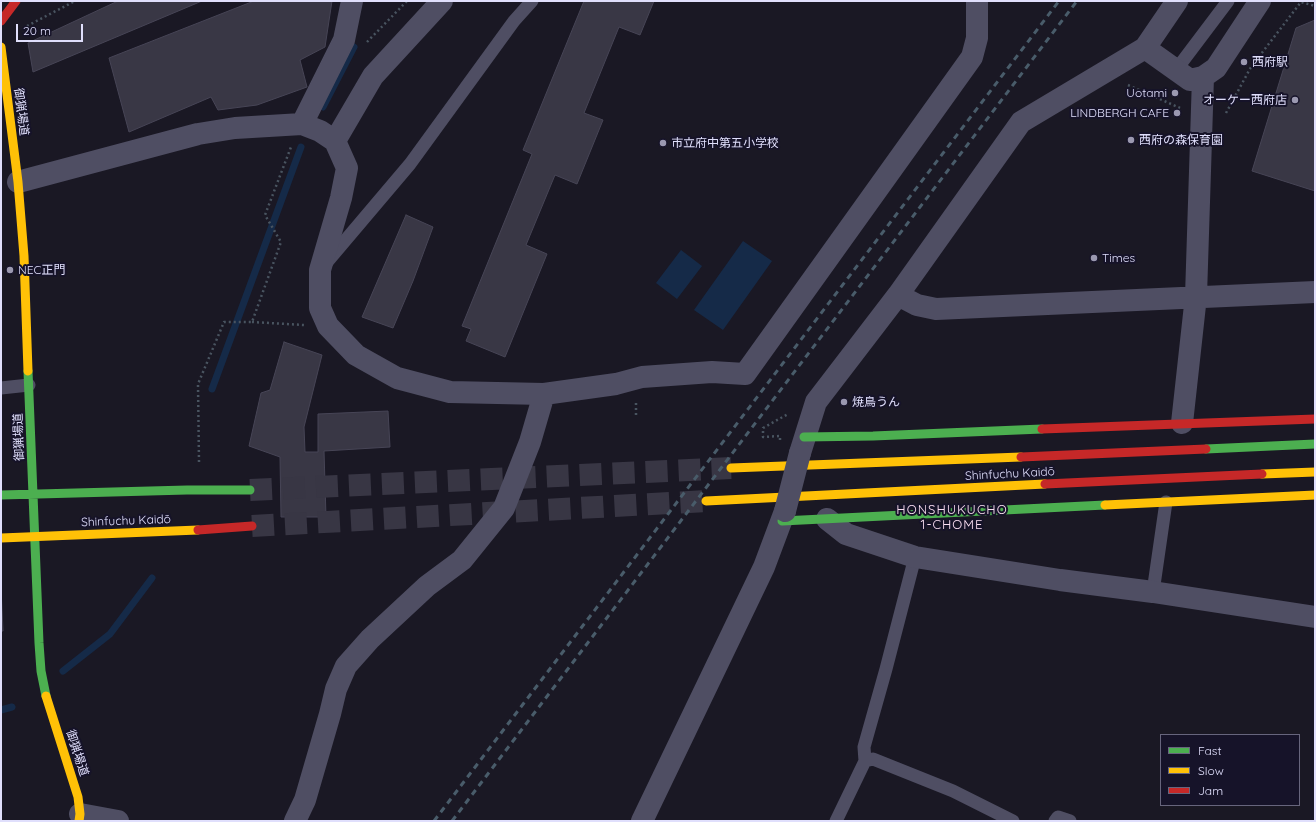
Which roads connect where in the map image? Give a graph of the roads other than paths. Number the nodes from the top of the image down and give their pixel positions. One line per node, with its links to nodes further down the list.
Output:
1 (16, 1): 9 (main road)
2 (352, 1): 14 (street)
3 (442, 1): 15 (street)
4 (532, 1): 17 (lane)
5 (977, 1): 23 (street)
6 (1176, 1): 11 (street)
7 (1228, 1): 12 (lane)
8 (1260, 1): 13 (street)
9 (1, 21)
10 (1, 47): 16 (main road, 御猟場道)
11 (1145, 48): 12 (street); 19 (street)
12 (1176, 70): 13 (street)
13 (1203, 77): 20 (street)
14 (302, 124): 15 (street); 16 (street)
15 (335, 141): 17 (street)
16 (18, 182): 21 (main road, 御猟場道)
17 (320, 270): 23 (street)
18 (1315, 292): 20 (street)
19 (898, 295): 20 (street); 27 (street)
20 (1196, 296): 25 (street)
21 (29, 385): 22 (lane); 31 (main road, 御猟場道)
22 (1, 388)
23 (544, 394): 47 (street)
24 (1315, 420): 25 (main road)
25 (1182, 423): 27 (main road)
26 (1315, 444): 28 (main road, Shinfuchu Kaidō)
27 (794, 445): 36 (street, bridge)
28 (731, 468)
29 (1315, 472): 34 (main road, Shinfuchu Kaidō)
30 (250, 490): 31 (main road)
31 (34, 493): 32 (main road); 39 (main road, 御猟場道)
32 (1, 495)
33 (1315, 495): 35 (main road)
34 (706, 501)
35 (1166, 502): 37 (main road); 42 (lane)
36 (784, 516): 37 (main road); 48 (street)
37 (827, 519): 41 (street)
38 (252, 526): 39 (main road, Shinfuchu Kaidō)
39 (35, 537): 40 (main road, Shinfuchu Kaidō); 45 (main road, 御猟場道)
40 (1, 538)
41 (915, 557): 42 (street); 44 (lane)
42 (1153, 592): 43 (street)
43 (1315, 617)
44 (865, 762): 49 (lane); 50 (lane)
45 (79, 818): 46 (street)
46 (118, 821)
47 (295, 821)
48 (642, 821)
49 (836, 821)
50 (1013, 821)
51 (1055, 821): 52 (lane)
52 (1070, 821)

